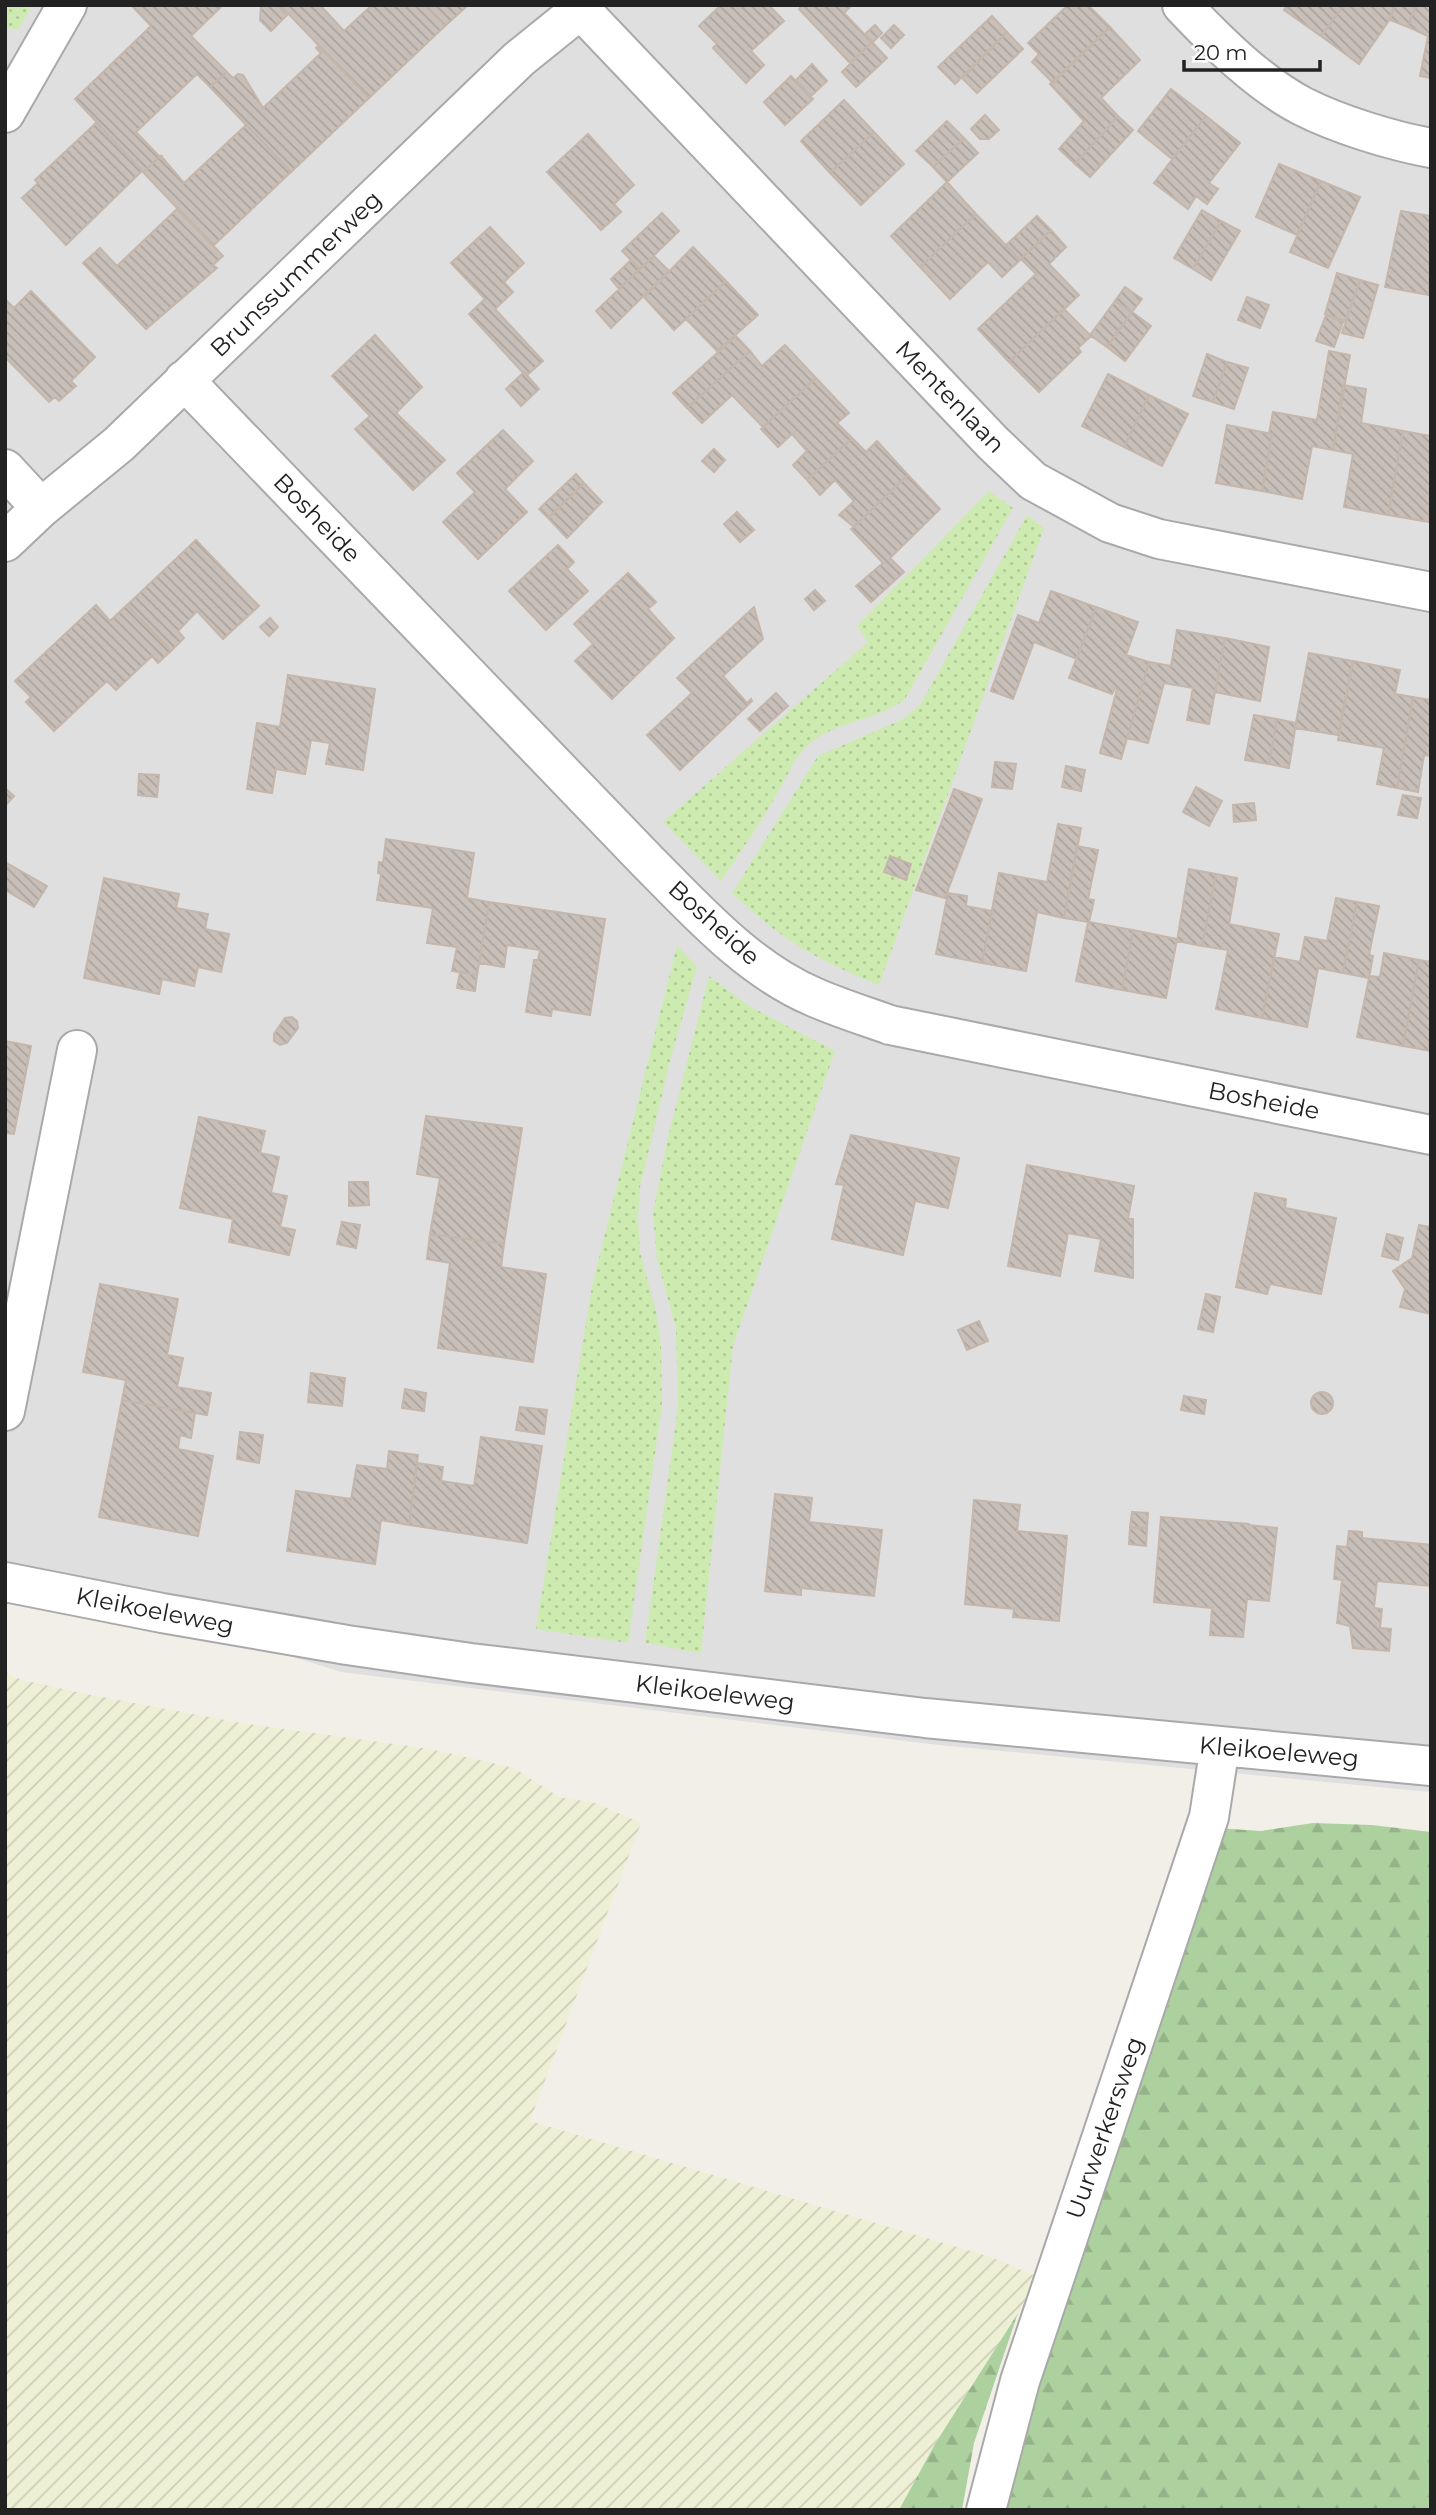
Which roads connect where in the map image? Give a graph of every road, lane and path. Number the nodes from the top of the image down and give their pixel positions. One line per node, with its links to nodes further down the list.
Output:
1 (66, 5): 4 (street)
2 (1182, 5): 5 (street)
3 (583, 8): 6 (street, Brunssummerweg); 10 (street, Mentenlaan)
4 (5, 113)
5 (1431, 148)
6 (184, 380): 8 (street, Brunssummerweg); 12 (street, Bosheide)
7 (5, 469): 8 (street)
8 (41, 508): 9 (street, Brunssummerweg)
9 (5, 542)
10 (1431, 592)
11 (77, 1050): 13 (street)
12 (1431, 1135)
13 (5, 1411)
14 (5, 1582): 15 (street, Kleikoeleweg)
15 (1220, 1746): 16 (street, Kleikoeleweg); 17 (street, Uurwerkersweg)
16 (1431, 1766)
17 (986, 2510)

